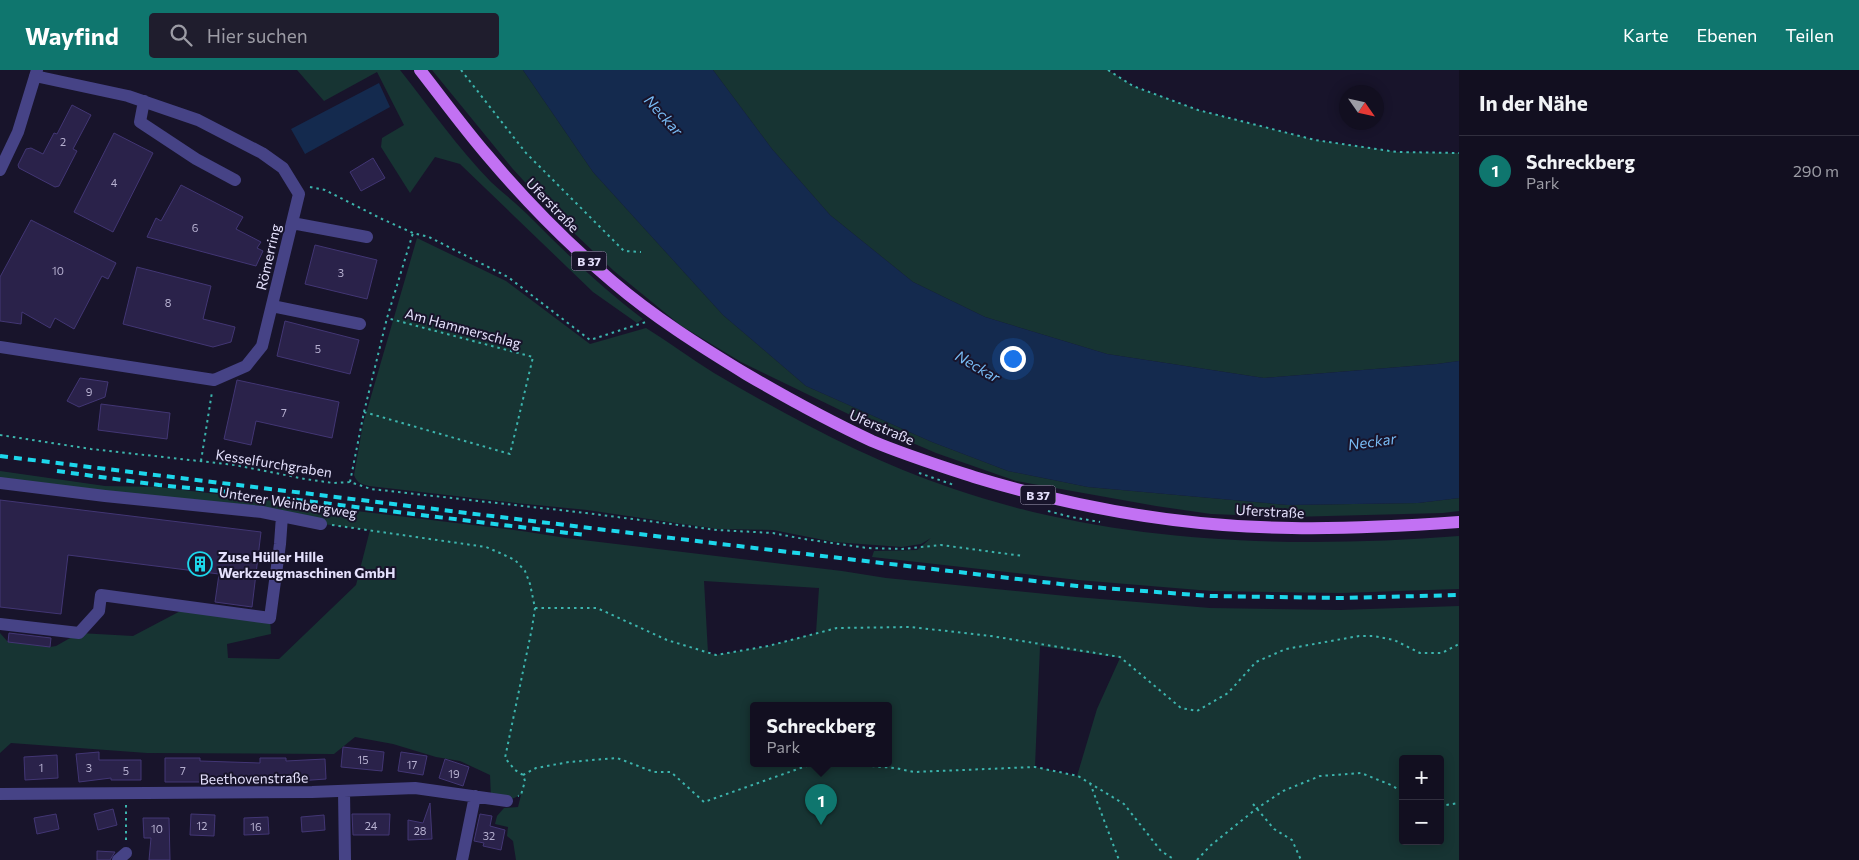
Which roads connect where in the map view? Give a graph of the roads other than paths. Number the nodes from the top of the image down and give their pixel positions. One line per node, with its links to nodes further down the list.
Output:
1 (420, 70): 13 (main road, Uferstraße / B 37)
2 (36, 73): 3 (street); 4 (street)
3 (144, 101): 5 (street); 6 (street, Römerring)
4 (0, 170)
5 (235, 180)
6 (292, 222): 7 (street); 8 (street, Römerring)
7 (367, 237)
8 (272, 306): 9 (street); 10 (street, Römerring)
9 (360, 324)
10 (0, 347)
11 (0, 483): 12 (street, Unterer Weinbergweg)
12 (282, 516): 14 (street, Unterer Weinbergweg); 15 (street)
13 (1459, 522)
14 (322, 524)
15 (0, 624)
16 (344, 791): 17 (street, Beethovenstraße); 18 (street, Beethovenstraße); 20 (street)
17 (0, 794)
18 (475, 796): 19 (street, Beethovenstraße); 21 (street)
19 (507, 800)
20 (345, 860)
21 (462, 860)

